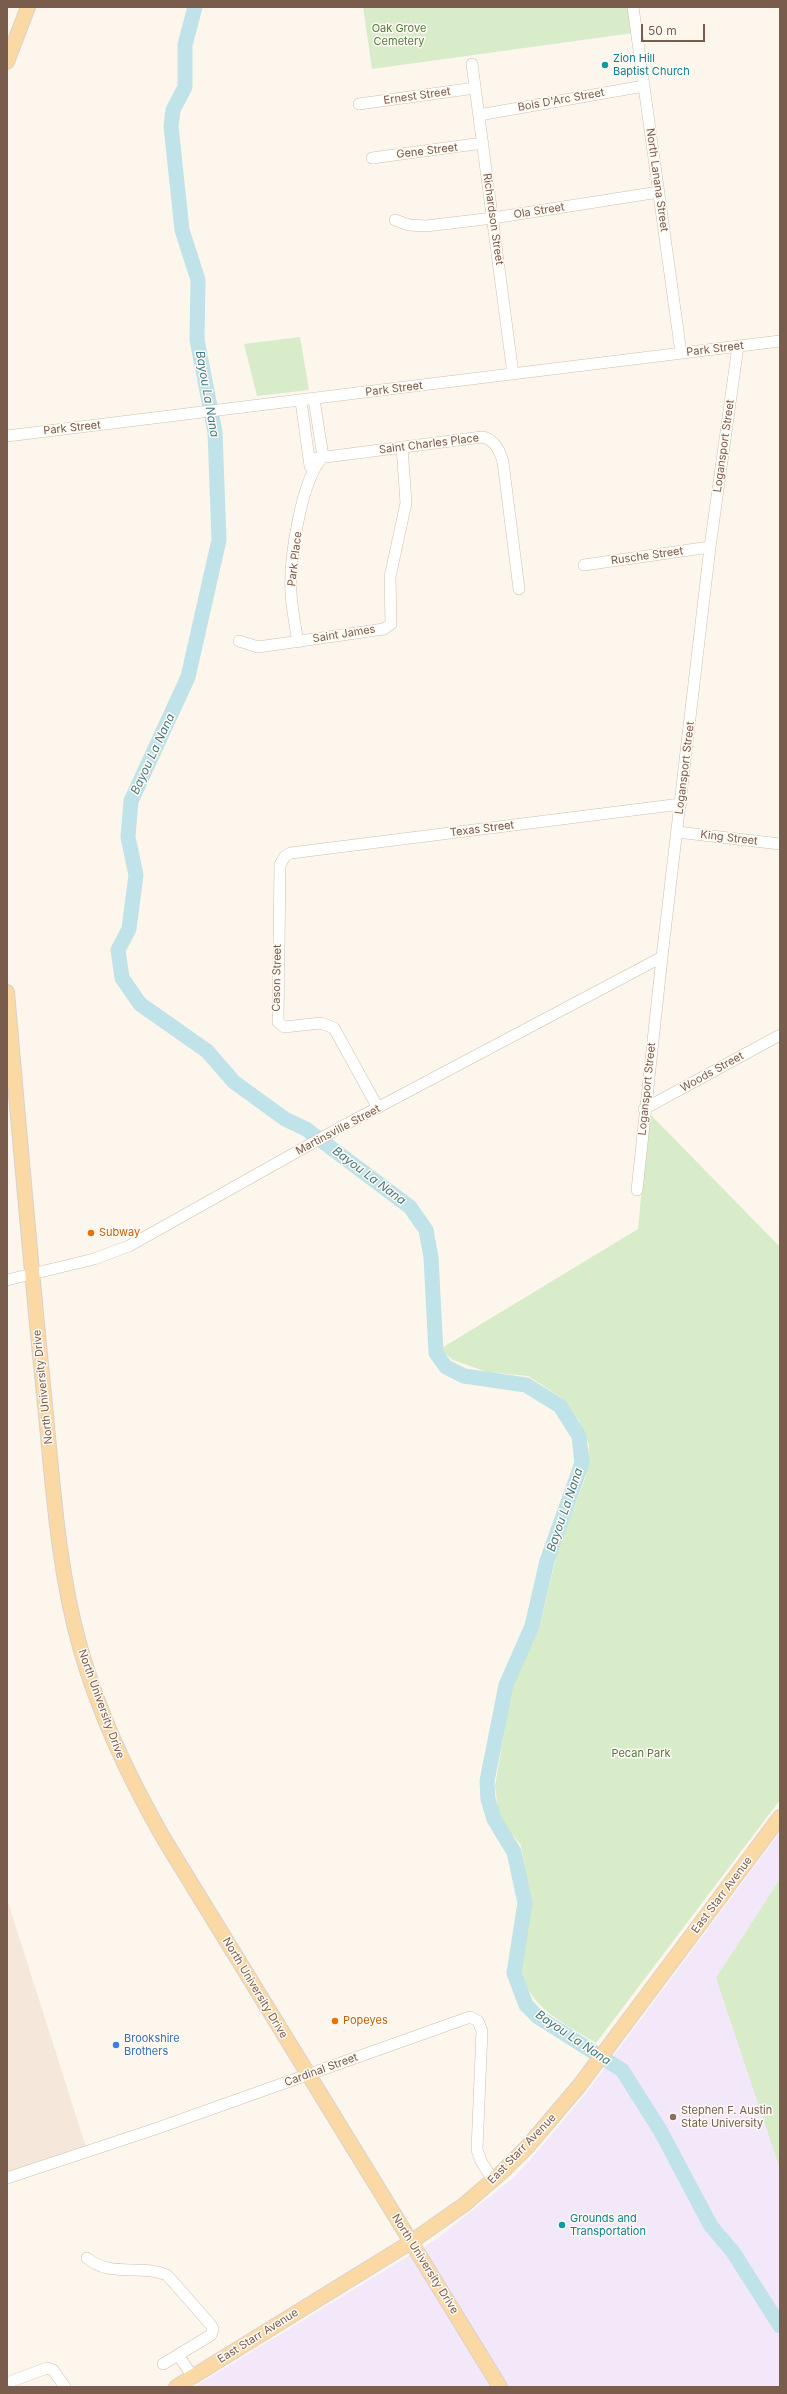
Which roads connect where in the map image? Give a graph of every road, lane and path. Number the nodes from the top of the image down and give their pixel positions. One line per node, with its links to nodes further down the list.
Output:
1 (28, 7): 3 (main road)
2 (633, 7): 5 (street, North Lanana Street)
3 (7, 62)
4 (472, 64): 6 (street, Richardson Street)
5 (644, 86): 8 (street, Bois D'Arc Street); 11 (street, North Lanana Street)
6 (475, 88): 7 (street, Ernest Street); 8 (street, Richardson Street)
7 (360, 104)
8 (479, 115): 9 (street, Richardson Street)
9 (483, 143): 10 (street, Gene Street); 12 (street, Richardson Street)
10 (372, 158)
11 (659, 192): 12 (street, Ola Street); 16 (street, North Lanana Street)
12 (493, 218): 13 (street, Ola Street); 17 (street, Richardson Street)
13 (395, 220)
14 (780, 341): 15 (street, Park Street)
15 (738, 346): 16 (street, Park Street); 25 (street, Logansport Street)
16 (681, 353): 17 (street, Park Street)
17 (513, 374): 18 (street, Park Street)
18 (314, 399): 19 (street, Park Street); 22 (street)
19 (301, 401): 20 (street, Park Street); 23 (street, Park Place)
20 (7, 436)
21 (402, 447): 22 (street, Saint Charles Place); 27 (street, Saint Charles Place); 29 (street, Saint James)
22 (323, 457): 23 (street, Saint Charles Place); 24 (street, Park Place)
23 (310, 459): 24 (street, Park Place)
24 (310, 477): 29 (street, Park Place)
25 (710, 546): 26 (street, Rusche Street); 30 (street, Logansport Street)
26 (584, 564)
27 (519, 589)
28 (239, 641): 29 (street, Saint James)
29 (298, 642)
30 (681, 804): 31 (street, Logansport Street); 33 (street, Texas Street)
31 (677, 832): 32 (street, King Street); 34 (street, Logansport Street)
32 (780, 844)
33 (285, 856): 37 (street, Cason Street)
34 (662, 957): 37 (street, Martinsville Street); 38 (street, Logansport Street)
35 (7, 992): 40 (main road, North University Drive)
36 (780, 1035): 38 (street, Woods Street)
37 (378, 1108): 40 (street, Martinsville Street)
38 (644, 1110): 39 (street, Logansport Street)
39 (637, 1190)
40 (32, 1274): 41 (street, Martinsville Street); 43 (main road, North University Drive)
41 (7, 1280)
42 (780, 1817): 45 (main road, East Starr Avenue)
43 (307, 2074): 44 (street, Cardinal Street); 45 (street, Cardinal Street); 46 (main road, North University Drive)
44 (7, 2178)
45 (493, 2180): 46 (main road, East Starr Avenue)
46 (411, 2242): 50 (main road, East Starr Avenue); 54 (main road, North University Drive)
47 (88, 2258): 48 (street)
48 (178, 2355): 49 (street); 50 (street)
49 (163, 2364)
50 (193, 2377): 53 (main road, East Starr Avenue)
51 (12, 2380): 52 (street)
52 (64, 2387)
53 (176, 2387)
54 (500, 2387)

